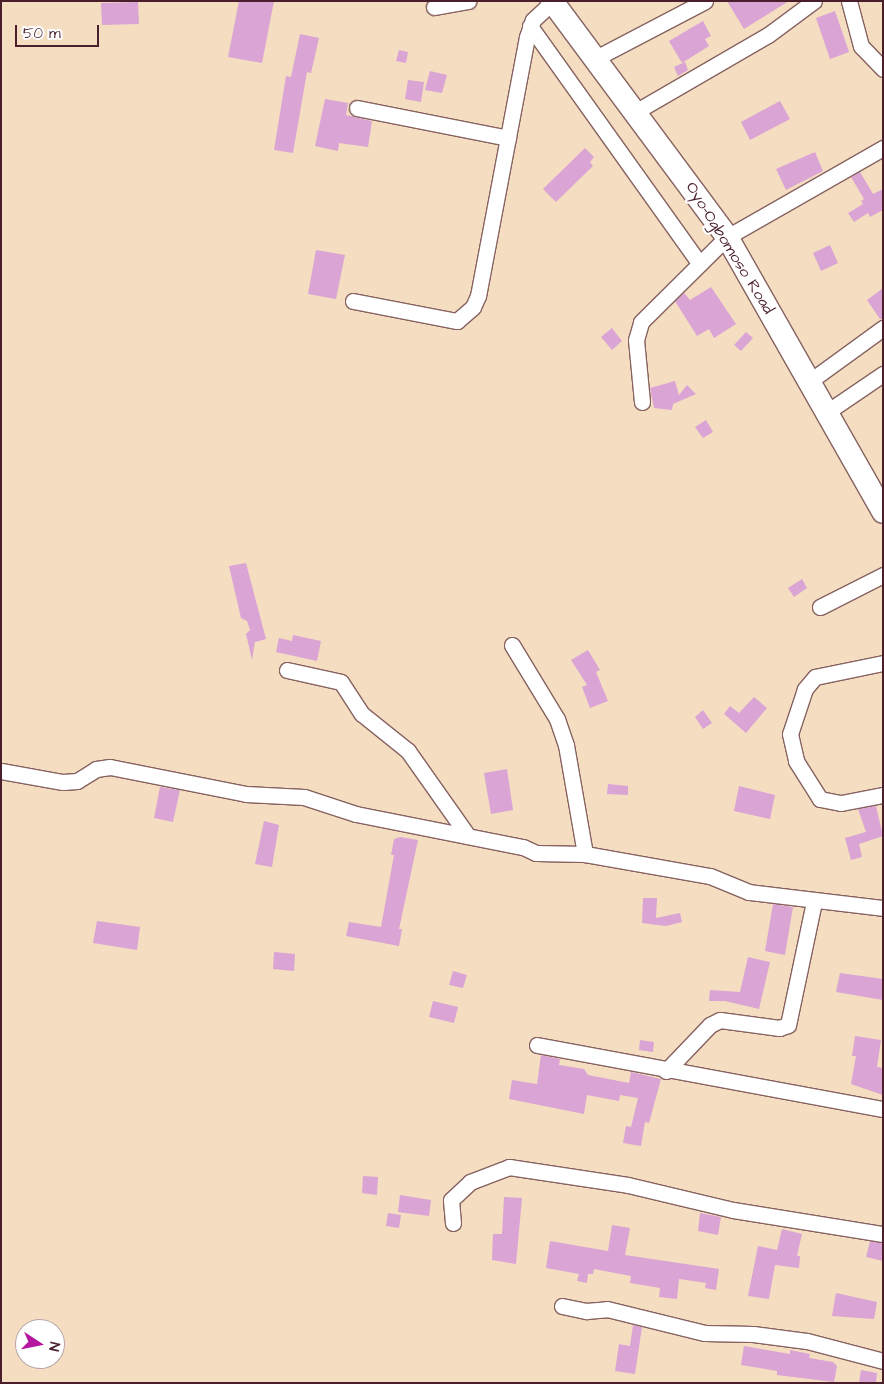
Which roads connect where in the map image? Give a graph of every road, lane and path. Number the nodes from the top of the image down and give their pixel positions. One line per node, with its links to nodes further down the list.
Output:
1 (468, 1): 6 (street)
2 (552, 1): 7 (street); 8 (highway, Oyo-Ogbomoso Road)
3 (704, 1): 8 (street)
4 (814, 1): 11 (street)
5 (849, 1): 9 (street)
6 (434, 7)
7 (530, 26): 12 (street); 15 (street)
8 (596, 58): 11 (highway, Oyo-Ogbomoso Road)
9 (883, 69)
10 (357, 108): 12 (street)
11 (635, 112): 14 (highway, Oyo-Ogbomoso Road)
12 (508, 138): 16 (street)
13 (883, 148): 14 (street)
14 (728, 237): 15 (street); 19 (highway, Oyo-Ogbomoso Road)
15 (700, 264): 20 (street)
16 (354, 301)
17 (883, 328): 19 (street)
18 (883, 374): 21 (street)
19 (810, 382): 21 (highway, Oyo-Ogbomoso Road)
20 (642, 402)
21 (827, 412): 22 (highway, Oyo-Ogbomoso Road)
22 (877, 485): 23 (highway, Oyo-Ogbomoso Road)
23 (883, 512)
24 (883, 575): 25 (street)
25 (820, 607)
26 (512, 645): 32 (street)
27 (883, 663): 30 (street)
28 (287, 670): 31 (street)
29 (1, 772): 31 (street)
30 (883, 795)
31 (468, 836): 32 (street)
32 (584, 854): 33 (street)
33 (814, 902): 34 (street); 36 (street)
34 (883, 908)
35 (537, 1045): 36 (street)
36 (666, 1071): 37 (street)
37 (883, 1108)
38 (453, 1223): 39 (street)
39 (883, 1234)
40 (562, 1306): 41 (street)
41 (883, 1361)

